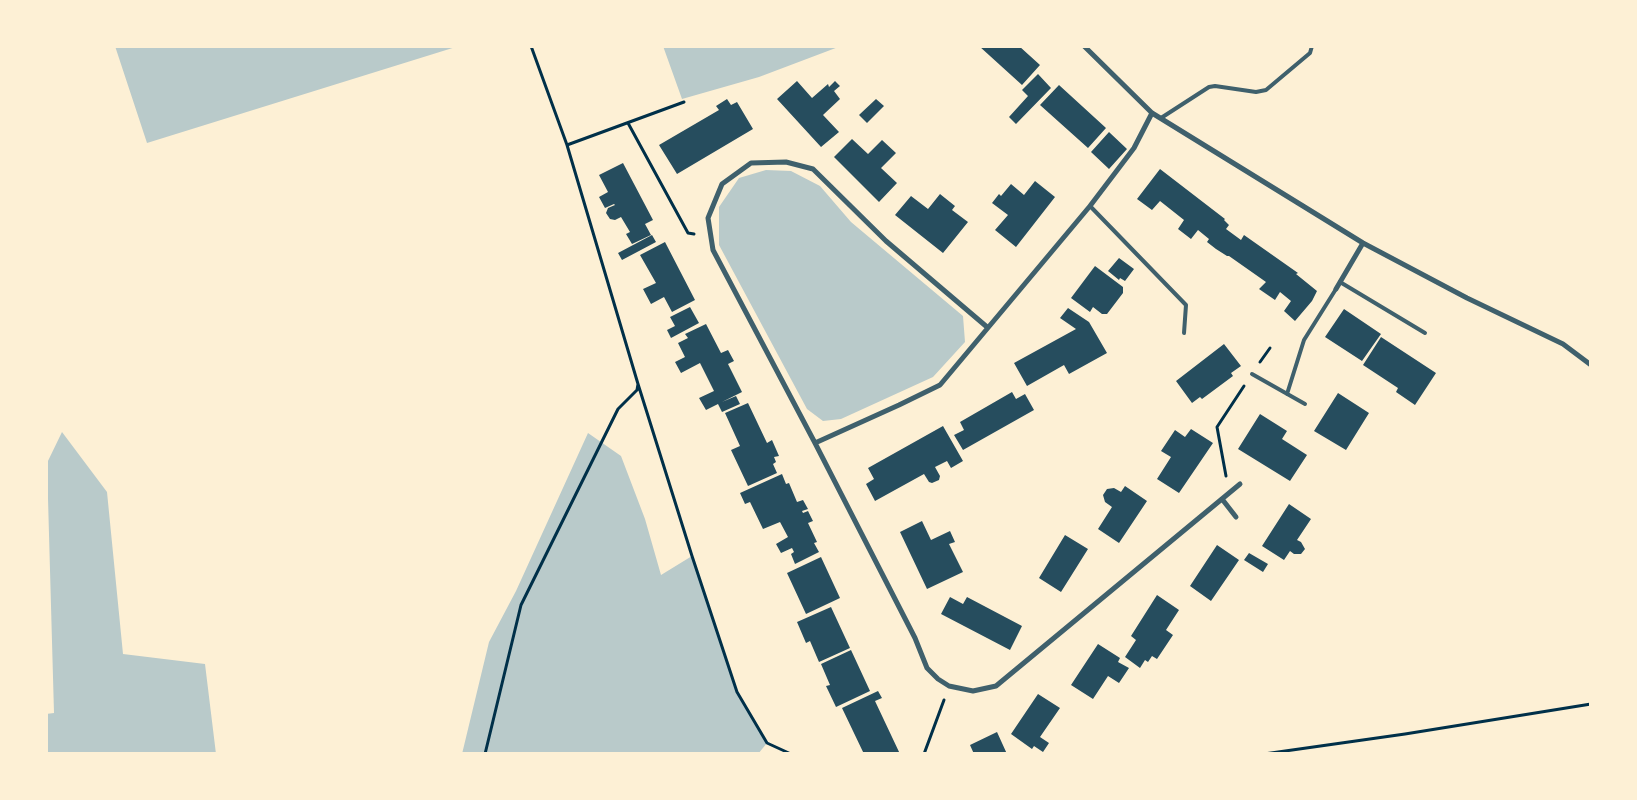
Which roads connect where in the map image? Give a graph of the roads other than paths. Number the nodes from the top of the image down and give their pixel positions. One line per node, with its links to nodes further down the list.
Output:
1 (1084, 46): 3 (street)
2 (1312, 46): 4 (lane)
3 (1152, 113): 4 (street); 5 (street)
4 (1161, 118): 6 (street)
5 (1090, 206): 9 (street); 10 (lane)
6 (1363, 243): 7 (street); 12 (street)
7 (1340, 282): 8 (street); 11 (lane)
8 (1336, 290): 14 (lane)
9 (987, 327): 16 (street); 16 (street)
10 (1184, 333)
11 (1425, 333)
12 (1591, 365)
13 (1252, 374): 14 (lane)
14 (1287, 394): 15 (lane)
15 (1305, 404)
16 (815, 443): 18 (street)
17 (1240, 484): 18 (street)
18 (1222, 499): 19 (street)
19 (1236, 517)

